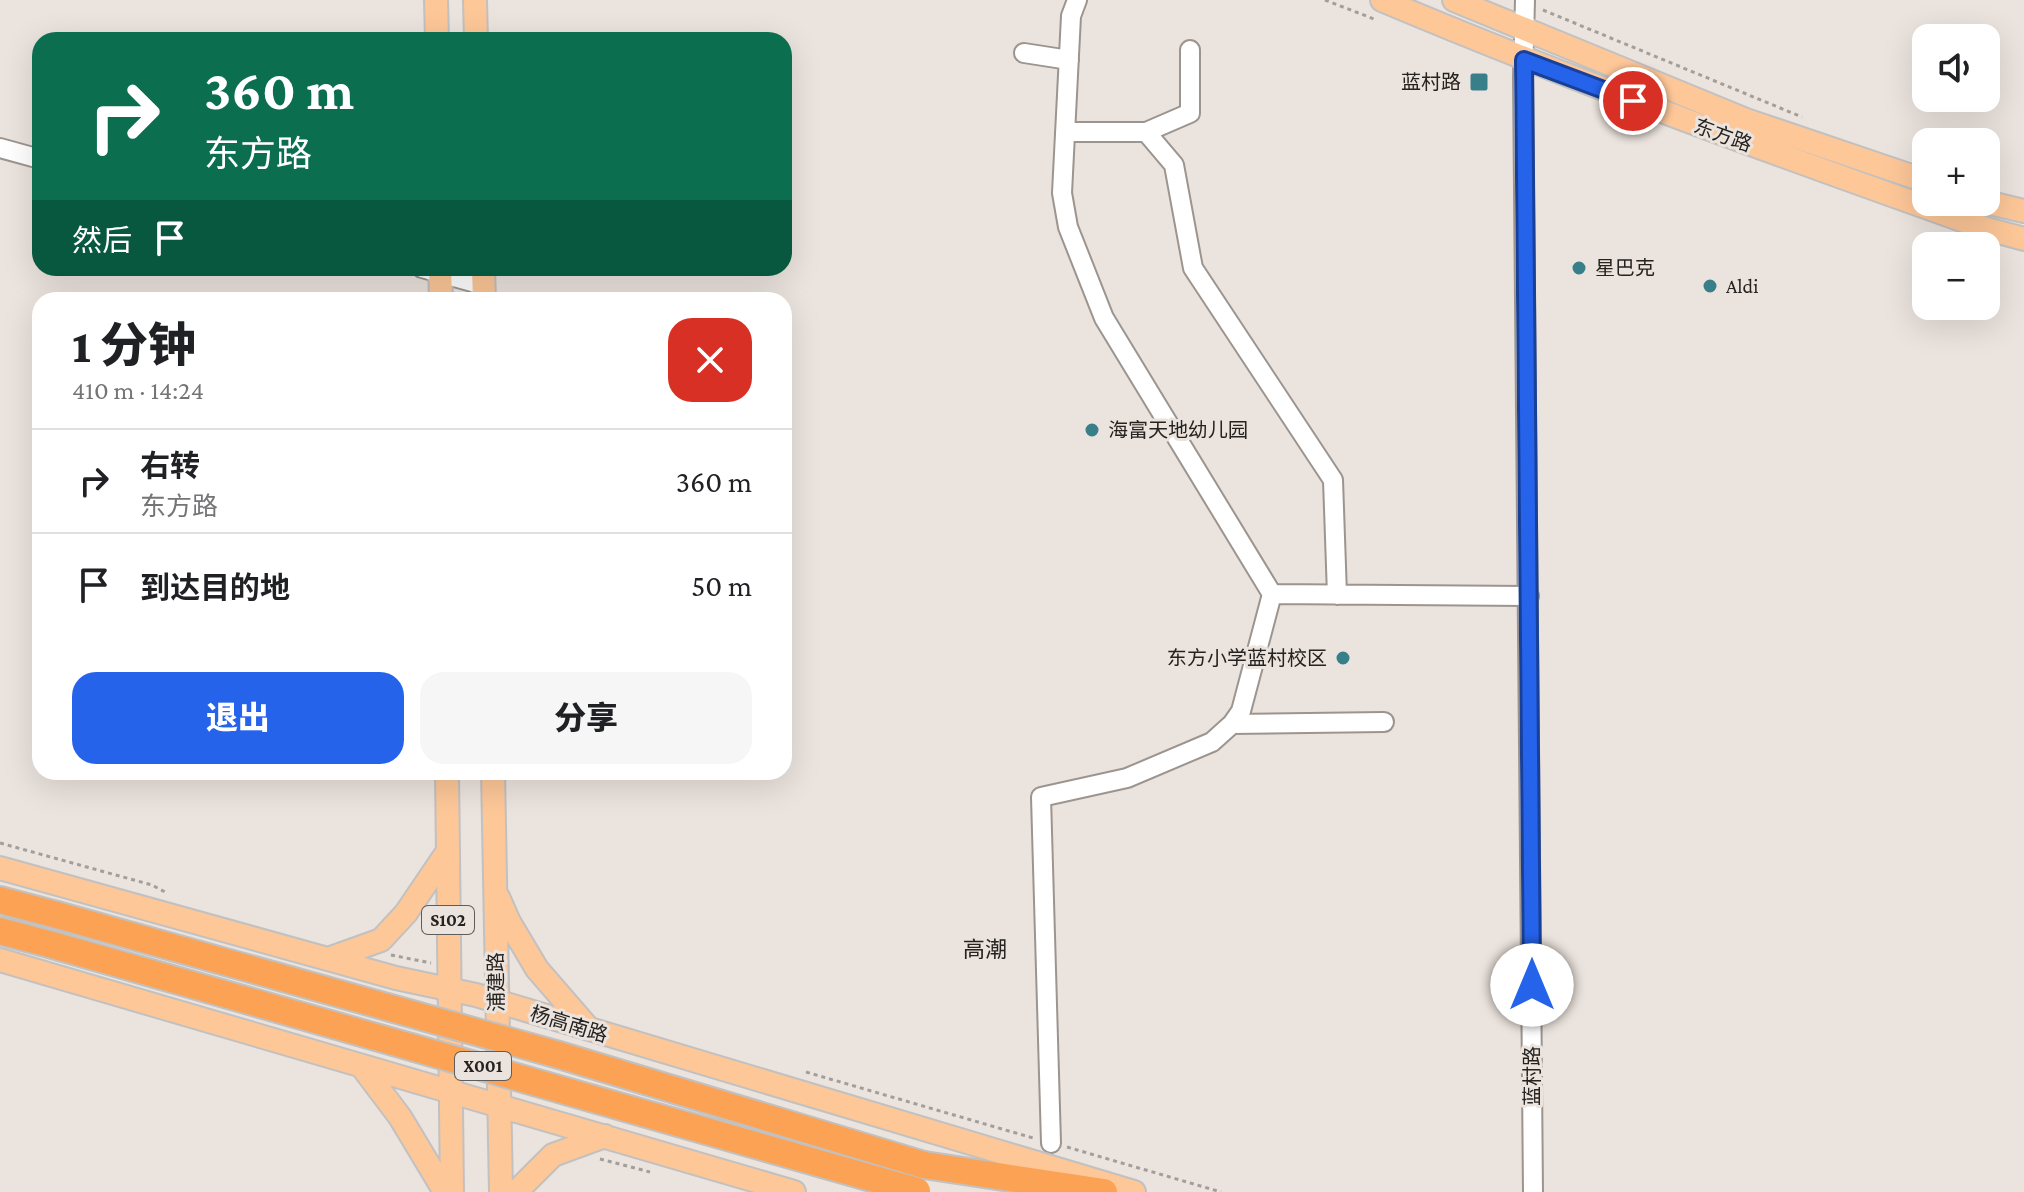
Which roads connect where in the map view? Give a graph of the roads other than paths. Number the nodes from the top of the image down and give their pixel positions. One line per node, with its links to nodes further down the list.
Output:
1 (436, 0): 8 (main road)
2 (475, 0): 9 (main road)
3 (1077, 0): 12 (street)
4 (1382, 0): 13 (main road, 东方路)
5 (1454, 0): 7 (main road, 东方路)
6 (1525, 2): 7 (street, 蓝村路)
7 (1524, 29): 13 (street, 蓝村路); 18 (main road, 东方路)
8 (437, 32)
9 (476, 32)
10 (1190, 50): 15 (street)
11 (1024, 53): 12 (street)
12 (1069, 60): 14 (street)
13 (1524, 60): 21 (main road, 东方路); 26 (street, 蓝村路)
14 (1065, 132): 15 (street); 24 (street)
15 (1146, 132): 25 (street)
16 (0, 148): 17 (street)
17 (32, 157)
18 (1912, 176)
19 (2000, 205): 20 (main road)
20 (2024, 211)
21 (2024, 239)
22 (455, 276): 23 (street)
23 (483, 284)
24 (1272, 594): 25 (street); 28 (street)
25 (1337, 595): 26 (street)
26 (1529, 596): 56 (street, 蓝村路)
27 (1384, 722): 28 (street)
28 (1232, 724): 45 (street)
29 (447, 780): 31 (main road, S102)
30 (493, 780): 33 (main road, 浦建路 / S102)
31 (448, 851): 36 (main road); 38 (main road, S102)
32 (0, 868): 36 (main road, 杨高南路)
33 (495, 889): 39 (main road, 浦建路 / S102); 40 (main road)
34 (0, 900): 46 (highway, 杨高南路 / X001, bridge)
35 (0, 931): 52 (highway, X001, bridge)
36 (328, 959): 38 (main road, 杨高南路)
37 (0, 960): 41 (main road, X001)
38 (448, 988): 39 (main road, 杨高南路); 42 (main road, S102)
39 (497, 1002): 40 (main road, 杨高南路); 43 (main road, 浦建路 / S102)
40 (590, 1030): 55 (main road, 杨高南路)
41 (363, 1068): 42 (main road, X001); 47 (main road)
42 (450, 1092): 43 (main road, X001); 48 (main road, S102)
43 (499, 1104): 44 (main road, X001); 49 (main road, 浦建路 / S102)
44 (605, 1136): 50 (main road); 51 (main road, X001)
45 (1051, 1143)
46 (924, 1165): 53 (highway, 杨高南路 / X001); 54 (highway)
47 (445, 1192)
48 (452, 1192)
49 (501, 1192)
50 (516, 1192)
51 (794, 1192)
52 (920, 1192)
53 (1023, 1192)
54 (1104, 1192)
55 (1134, 1192)
56 (1533, 1192)

